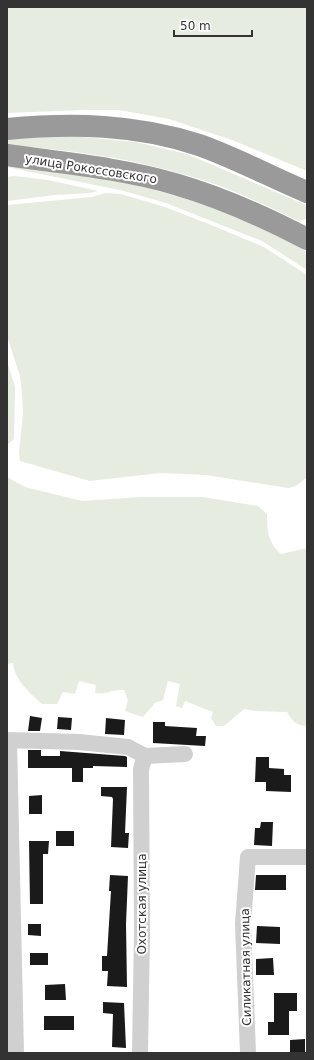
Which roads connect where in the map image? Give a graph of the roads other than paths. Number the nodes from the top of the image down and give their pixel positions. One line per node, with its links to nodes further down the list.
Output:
1 (7, 129): 3 (highway)
2 (7, 155): 4 (highway, улица Рокоссовского)
3 (306, 192)
4 (303, 233)
5 (8, 740): 7 (street); 9 (street)
6 (185, 754): 7 (street)
7 (145, 756): 10 (street, Охотская улица)
8 (307, 857): 11 (street, Силикатная улица)
9 (16, 1053)
10 (140, 1053)
11 (248, 1053)

